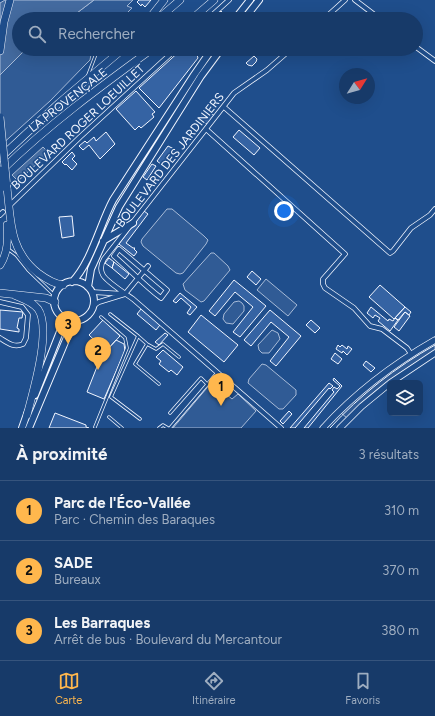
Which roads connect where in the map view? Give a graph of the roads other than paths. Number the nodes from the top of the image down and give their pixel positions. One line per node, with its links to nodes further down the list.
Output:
1 (6, 0): 19 (highway)
2 (10, 0): 20 (highway)
3 (164, 0): 11 (highway)
4 (180, 0): 12 (highway)
5 (214, 0): 13 (highway)
6 (229, 0): 14 (street)
7 (250, 0): 15 (main road)
8 (259, 0): 16 (main road)
9 (345, 0): 17 (street)
10 (355, 0): 18 (street)
11 (157, 12)
12 (162, 12)
13 (200, 12)
14 (216, 12)
15 (241, 12)
16 (250, 12)
17 (332, 12)
18 (371, 12)
19 (0, 22)
20 (0, 51)
21 (423, 52): 29 (street)
22 (96, 56): 30 (lane)
23 (114, 56): 30 (highway, LA PROVENÇALE)
24 (143, 56): 36 (highway, LA PROVENÇALE)
25 (168, 56): 39 (street, BOULEVARD ROGER LOEUILLET)
26 (207, 56): 48 (main road)
27 (216, 56): 42 (main road)
28 (283, 56): 31 (street, BOULEVARD DES JARDINIERS)
29 (435, 61)
30 (84, 81): 34 (highway, LA PROVENÇALE)
31 (224, 107): 33 (street, BOULEVARD DES JARDINIERS); 40 (street)
32 (0, 117): 37 (highway, bridge)
33 (206, 129): 41 (street, BOULEVARD DES JARDINIERS); 66 (street)
34 (0, 158)
35 (0, 164): 38 (highway, bridge)
36 (0, 172)
37 (7, 188): 43 (highway); 49 (highway)
38 (0, 194)
39 (11, 204)
40 (435, 210)
41 (133, 223): 42 (main road); 52 (street, BOULEVARD DES JARDINIERS)
42 (103, 241): 50 (main road)
43 (7, 249): 44 (highway); 54 (lane)
44 (0, 265)
45 (148, 266): 46 (street)
46 (144, 271): 47 (street); 47 (street); 47 (street)
47 (138, 279): 52 (street)
48 (72, 282): 49 (main road); 50 (main road)
49 (64, 285): 54 (main road)
50 (90, 290): 52 (street); 56 (main road)
51 (0, 293): 53 (highway)
52 (125, 294): 56 (street); 68 (street)
53 (14, 295): 54 (highway); 74 (highway)
54 (55, 299): 58 (main road)
55 (0, 302): 62 (street)
56 (94, 306): 60 (main road)
57 (110, 314): 61 (lane)
58 (62, 316): 60 (main road); 74 (main road)
59 (102, 317): 77 (lane)
60 (77, 321): 79 (main road)
61 (138, 336): 64 (lane); 76 (lane)
62 (0, 338)
63 (435, 340): 66 (main road)
64 (147, 344): 67 (lane); 70 (lane)
65 (435, 353): 69 (main road)
66 (411, 354): 84 (main road)
67 (179, 357)
68 (217, 373): 71 (lane); 83 (street)
69 (394, 380)
70 (158, 384)
71 (207, 384): 73 (lane); 82 (lane)
72 (387, 385): 85 (main road)
73 (170, 413)
74 (27, 415): 78 (main road)
75 (109, 417): 80 (lane)
76 (140, 419)
77 (95, 427)
78 (22, 428)
79 (29, 428)
80 (122, 428)
81 (159, 428): 82 (lane)
82 (169, 428)
83 (281, 428)
84 (323, 428)
85 (340, 428)

